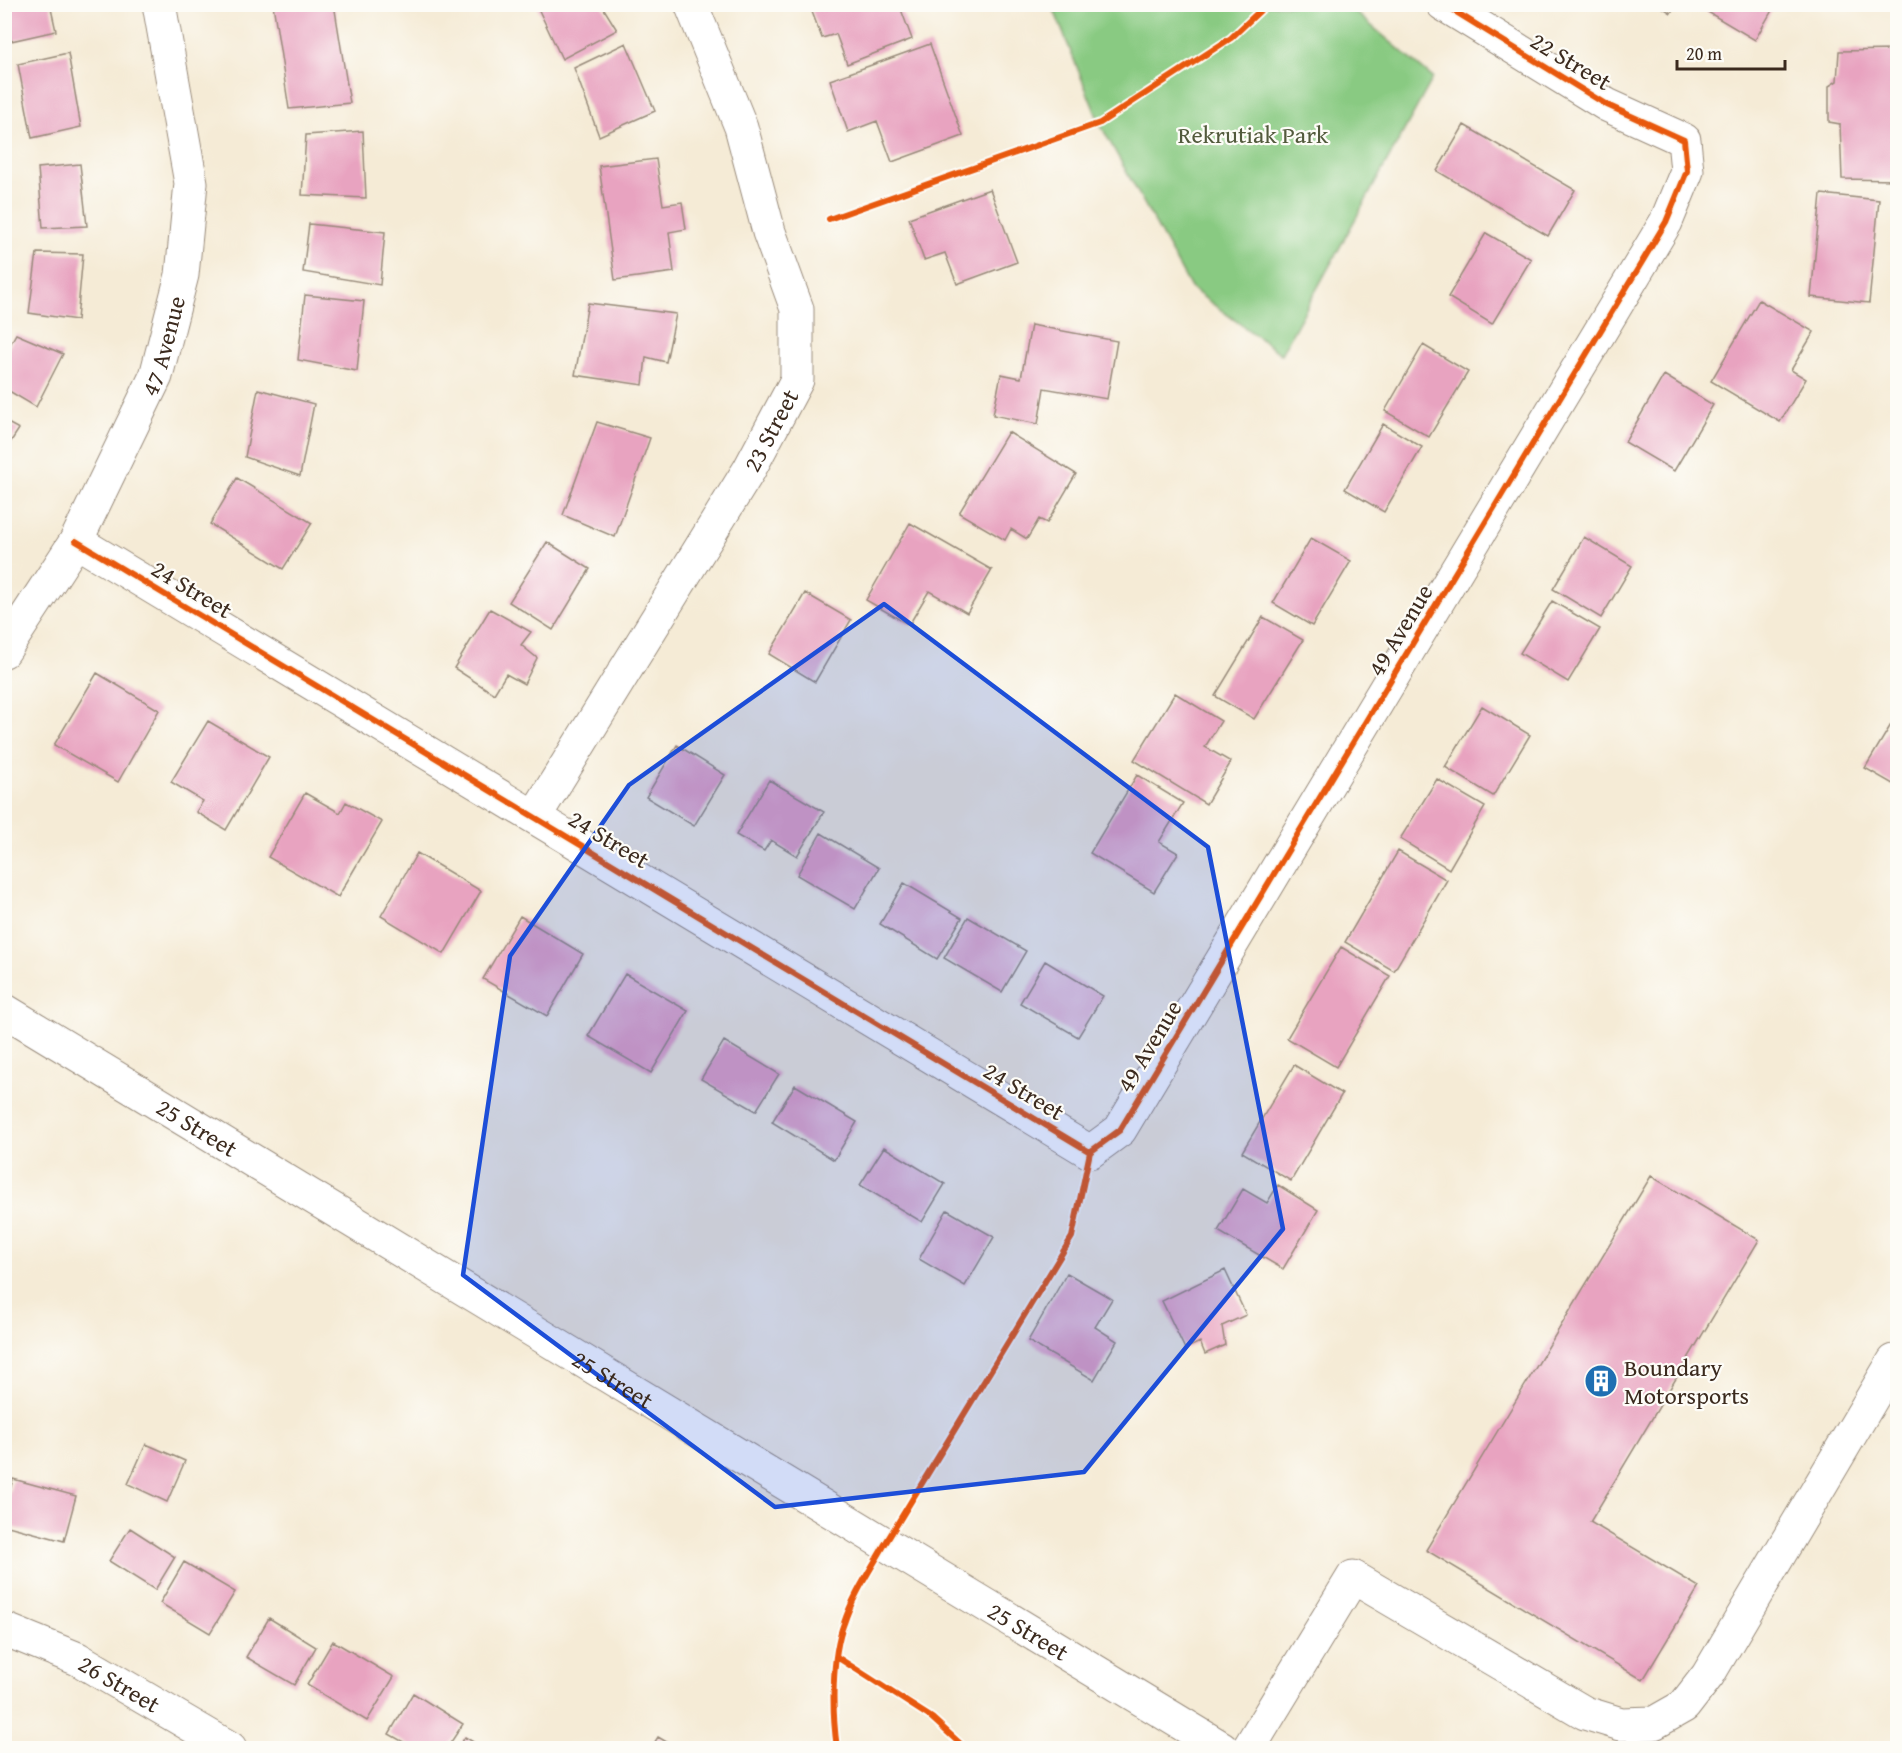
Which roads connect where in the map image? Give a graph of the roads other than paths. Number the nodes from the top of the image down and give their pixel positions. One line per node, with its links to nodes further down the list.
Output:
1 (159, 4): 5 (street, 47 Avenue)
2 (691, 4): 7 (street, 23 Street)
3 (1443, 4): 4 (street, 22 Street)
4 (1684, 140): 9 (street, 49 Avenue)
5 (76, 541): 6 (street, 47 Avenue); 7 (street, 24 Street)
6 (4, 651)
7 (536, 816): 9 (street, 24 Street)
8 (4, 1010): 13 (street, 25 Street)
9 (1120, 1130)
10 (1898, 1363): 14 (street)
11 (4, 1629): 12 (street, 26 Street)
12 (230, 1749)
13 (1222, 1749)
14 (1250, 1749)

